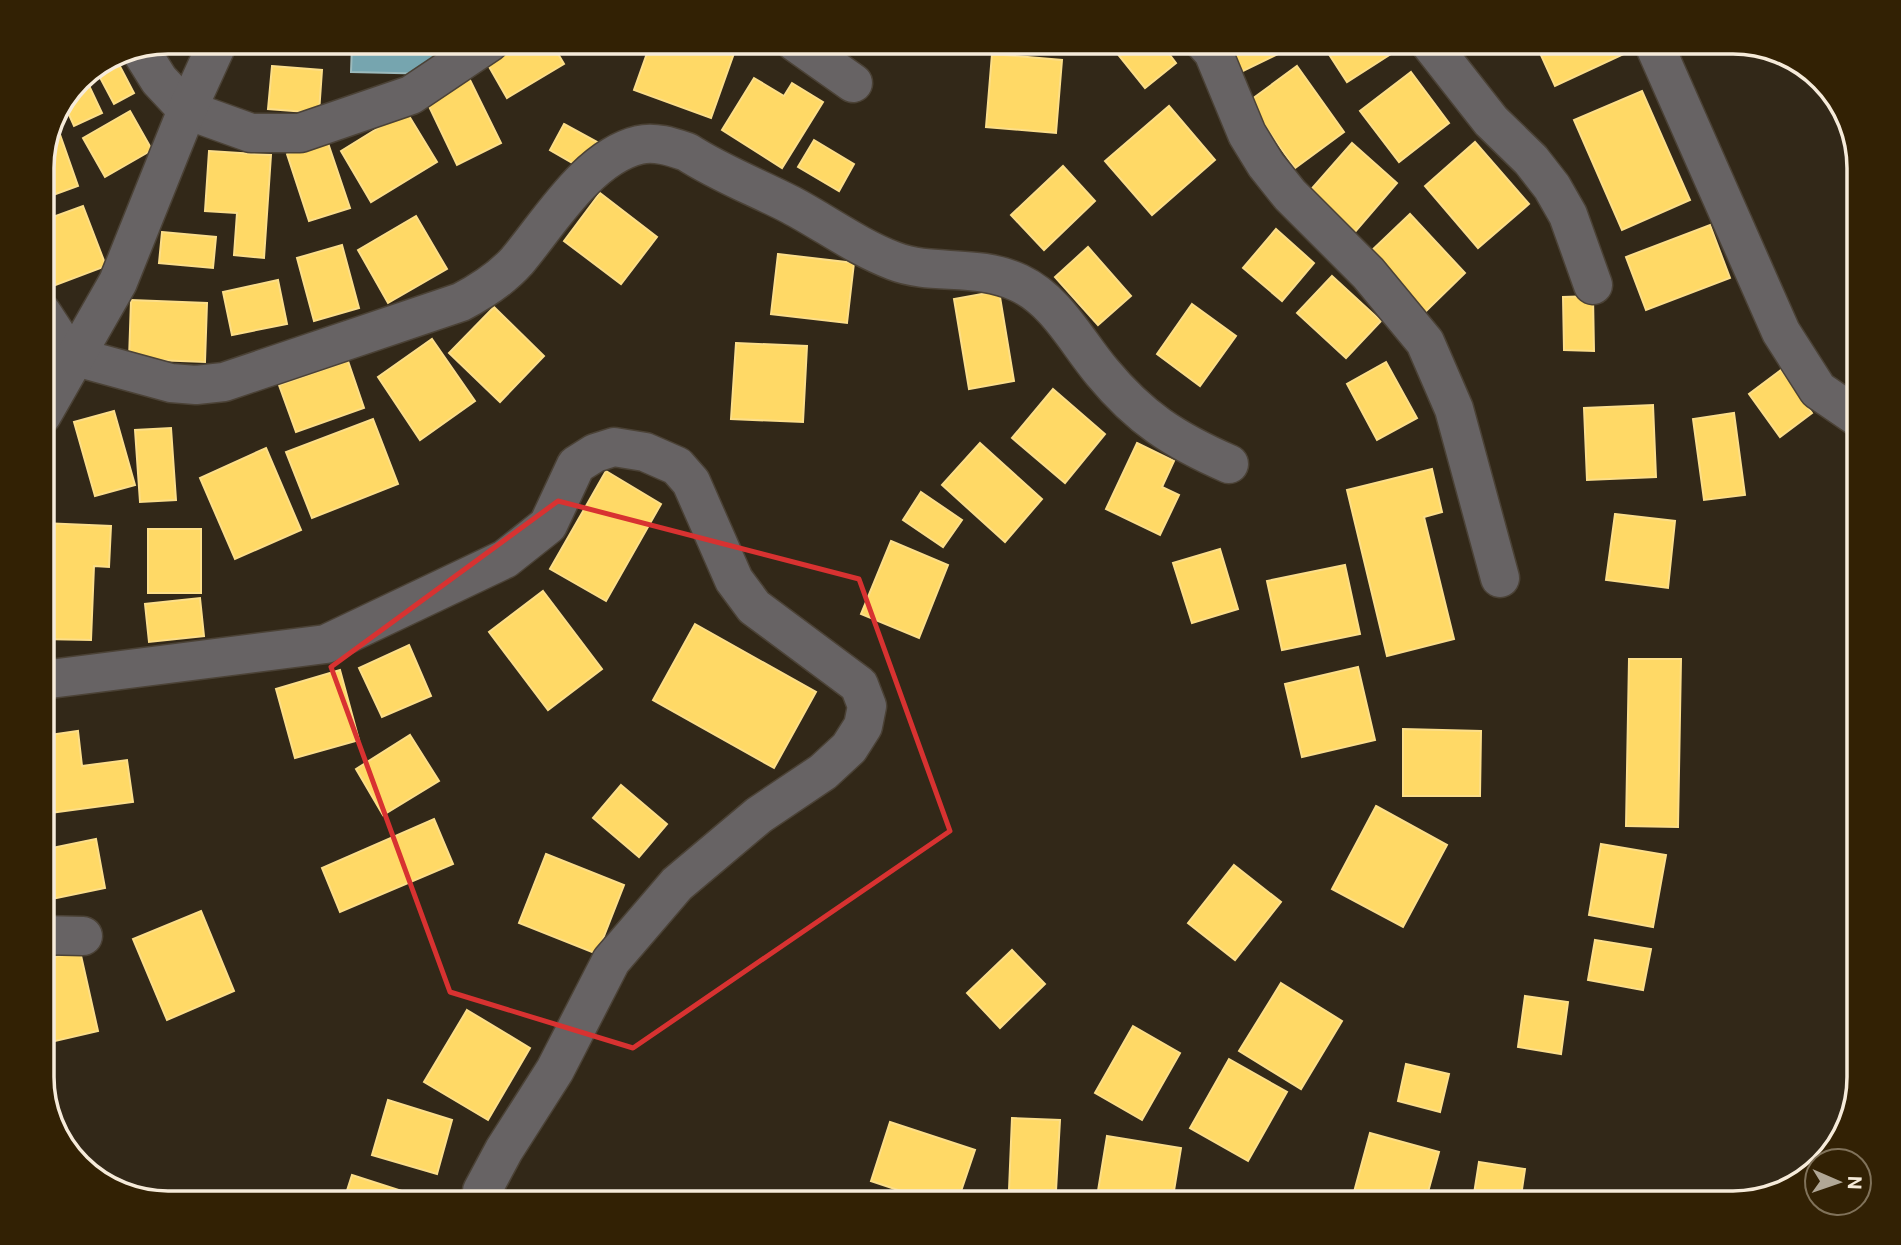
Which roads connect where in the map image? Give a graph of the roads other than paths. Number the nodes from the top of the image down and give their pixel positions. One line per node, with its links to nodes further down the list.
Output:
1 (213, 54): 9 (street)
2 (472, 54): 9 (street)
3 (812, 54): 8 (street)
4 (1214, 54): 16 (street)
5 (1438, 54): 10 (street)
6 (1658, 54): 14 (street)
7 (145, 57): 9 (street)
8 (853, 83)
9 (187, 110): 12 (street)
10 (1592, 285)
11 (54, 331): 12 (street)
12 (76, 357): 13 (street); 15 (street)
13 (54, 395)
14 (1847, 410)
15 (1229, 464)
16 (1500, 578)
17 (54, 678): 20 (street)
18 (54, 936): 19 (street)
19 (83, 936)
20 (482, 1191)

